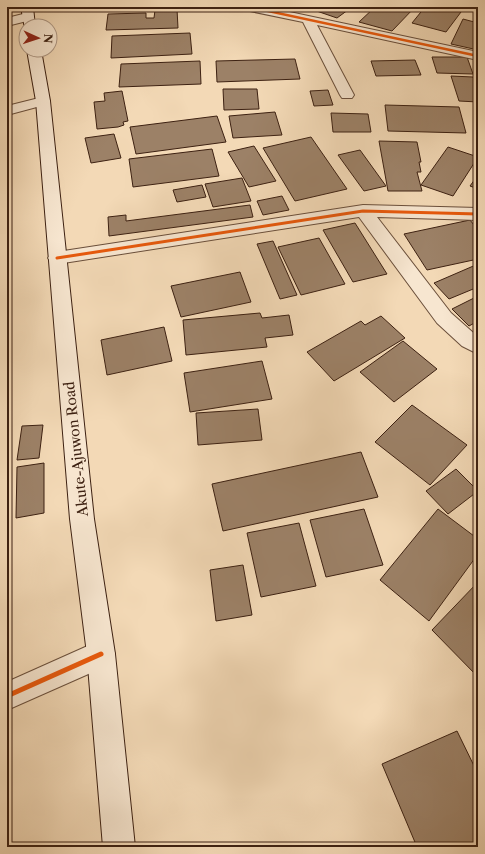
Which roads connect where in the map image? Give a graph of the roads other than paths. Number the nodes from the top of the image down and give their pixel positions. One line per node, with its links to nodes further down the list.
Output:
1 (249, 7): 3 (street)
2 (28, 17): 4 (street)
3 (308, 20): 5 (street); 7 (street)
4 (7, 22)
5 (478, 56)
6 (35, 58): 8 (street, Akute-Ajuwon Road)
7 (347, 95)
8 (43, 101): 9 (street); 12 (street, Akute-Ajuwon Road)
9 (7, 110)
10 (363, 211): 11 (street); 12 (street); 13 (street)
11 (478, 214)
12 (57, 258): 14 (street, Akute-Ajuwon Road)
13 (478, 346)
14 (101, 654): 15 (street); 16 (street, Akute-Ajuwon Road)
15 (7, 696)
16 (119, 847)

